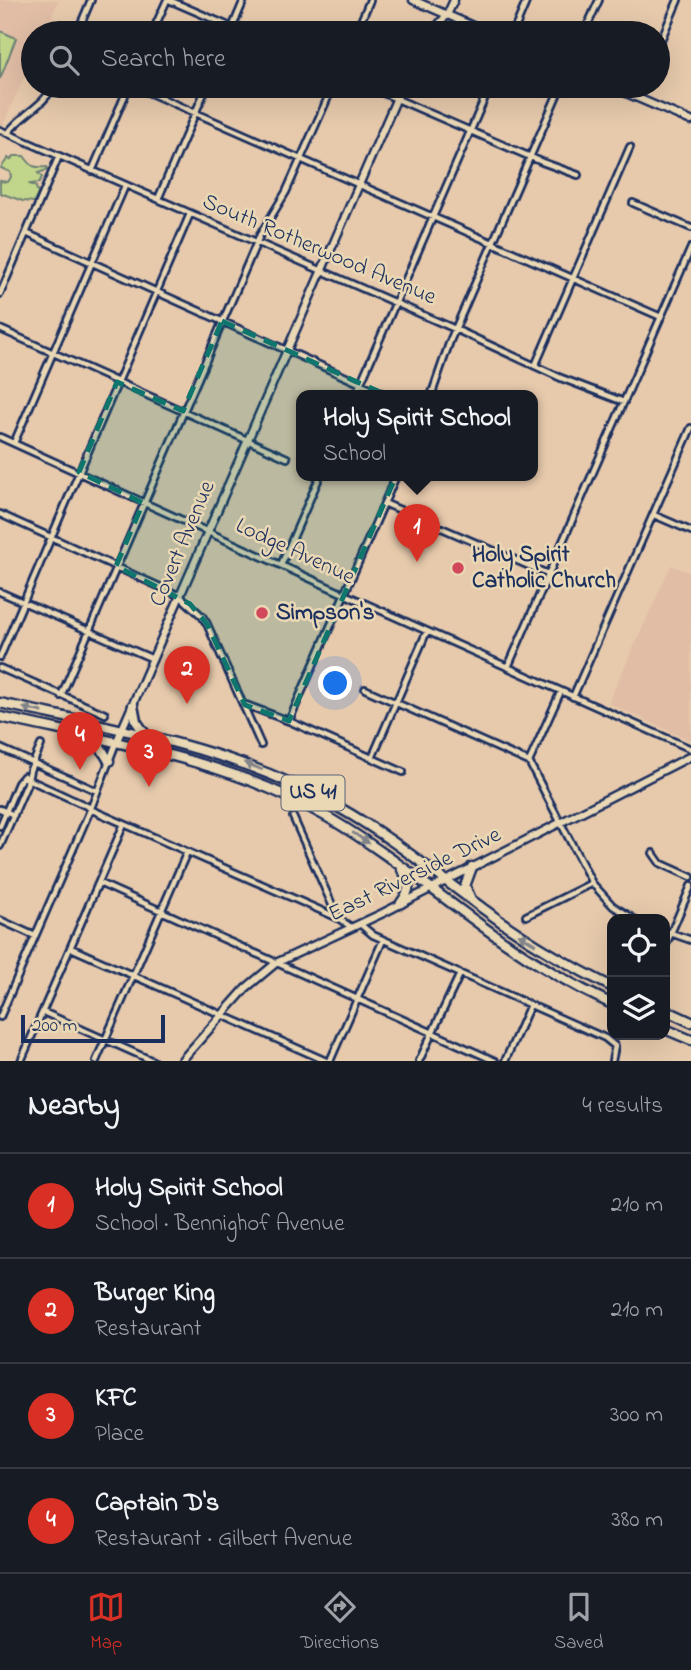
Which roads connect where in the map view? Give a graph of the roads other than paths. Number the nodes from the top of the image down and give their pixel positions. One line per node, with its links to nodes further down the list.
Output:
1 (91, 0): 11 (street)
2 (168, 0): 12 (street); 13 (street)
3 (244, 0): 14 (street)
4 (370, 0): 15 (street)
5 (412, 0): 10 (street)
6 (454, 0): 10 (street)
7 (527, 0): 18 (street)
8 (598, 0): 19 (street)
9 (678, 0): 20 (street)
10 (447, 15): 16 (street); 17 (street)
11 (82, 21)
12 (158, 21)
13 (211, 21)
14 (235, 21)
15 (361, 21)
16 (442, 21)
17 (461, 21)
18 (518, 21)
19 (589, 21)
20 (669, 21)
21 (45, 98): 33 (street)
22 (126, 98): 38 (street)
23 (160, 98): 30 (street)
24 (202, 98): 30 (street)
25 (328, 98): 37 (street)
26 (485, 98): 32 (street)
27 (556, 98): 36 (street)
28 (638, 98): 31 (street)
29 (396, 99): 32 (street); 40 (street, Covert Avenue)
30 (195, 113): 37 (street); 42 (street)
31 (691, 121)
32 (470, 131): 36 (street); 45 (street)
33 (2, 132): 35 (street, South Rotherwood Avenue)
34 (630, 147): 53 (street)
35 (59, 156): 38 (street, South Rotherwood Avenue); 47 (street)
36 (530, 157): 39 (street); 49 (street)
37 (301, 158): 40 (street); 48 (street)
38 (92, 172): 41 (street, South Rotherwood Avenue)
39 (578, 175)
40 (359, 183): 45 (street); 52 (street, Covert Avenue)
41 (125, 186): 42 (street, South Rotherwood Avenue); 51 (street)
42 (158, 199): 44 (street, South Rotherwood Avenue)
43 (633, 203): 46 (street)
44 (190, 214): 48 (street, South Rotherwood Avenue); 54 (street)
45 (433, 216): 49 (street); 56 (street)
46 (691, 229)
47 (26, 233): 51 (street); 55 (street)
48 (257, 242): 52 (street, South Rotherwood Avenue); 58 (street)
49 (493, 242): 53 (street); 60 (street)
50 (691, 248): 57 (street)
51 (91, 262): 54 (street); 62 (street)
52 (322, 270): 56 (street, South Rotherwood Avenue); 61 (street, Covert Avenue)
53 (573, 278): 57 (street); 63 (street)
54 (156, 292): 58 (street); 64 (street)
55 (0, 294)
56 (395, 302): 60 (street, South Rotherwood Avenue); 65 (street)
57 (661, 317): 69 (street)
58 (222, 321): 61 (street); 70 (street)
59 (0, 329): 62 (street)
60 (455, 329): 63 (street, South Rotherwood Avenue); 68 (street)
61 (287, 350): 65 (street); 73 (street, Covert Avenue)
62 (53, 353): 64 (street); 74 (street)
63 (535, 366): 69 (street, South Rotherwood Avenue)
64 (117, 382): 70 (street); 76 (street)
65 (360, 384): 66 (street); 67 (street)
66 (358, 390)
67 (374, 390)
68 (433, 390)
69 (624, 402): 88 (street)
70 (183, 411): 73 (street); 79 (street)
71 (691, 428): 82 (street)
72 (0, 436): 74 (street, Lodge Avenue)
73 (247, 441): 75 (street); 83 (street, Covert Avenue)
74 (14, 443): 76 (street, Lodge Avenue)
75 (287, 458)
76 (79, 472): 79 (street, Lodge Avenue); 85 (street)
77 (318, 481): 86 (street)
78 (394, 481): 80 (street)
79 (143, 503): 83 (street, Lodge Avenue); 87 (street)
80 (384, 503): 88 (street); 90 (street)
81 (0, 514): 85 (street)
82 (654, 515): 84 (street); 102 (street)
83 (207, 531): 86 (street, Lodge Avenue); 91 (street, Covert Avenue)
84 (691, 531)
85 (52, 537): 87 (street); 92 (street)
86 (281, 565): 90 (street, Lodge Avenue)
87 (116, 566): 91 (street); 93 (street)
88 (550, 575): 97 (street)
89 (0, 592): 92 (street)
90 (344, 594): 94 (street, Lodge Avenue); 109 (street)
91 (180, 596): 96 (street, Covert Avenue); 106 (street)
92 (24, 602): 93 (street); 95 (street)
93 (89, 631): 96 (street); 101 (street)
94 (427, 631): 97 (street, Lodge Avenue); 104 (street)
95 (0, 657)
96 (153, 659): 105 (street, Covert Avenue)
97 (508, 667): 100 (street, Lodge Avenue)
98 (0, 668): 101 (street)
99 (365, 689): 104 (street)
100 (561, 691): 102 (street, Lodge Avenue); 122 (street)
101 (61, 695): 107 (street)
102 (573, 697): 117 (street, Lodge Avenue)
103 (0, 703): 110 (highway, US 41, one-way to 103)
104 (396, 703): 119 (street); 122 (street)
105 (133, 705): 110 (street, Covert Avenue); 111 (highway)
106 (245, 705): 109 (street); 115 (street)
107 (105, 714)
108 (0, 717): 112 (highway, US 41)
109 (289, 721): 119 (street)
110 (122, 729): 111 (highway, US 41); 113 (street, Covert Avenue)
111 (145, 734): 142 (highway, US 41, one-way to 111)
112 (95, 738): 113 (highway, US 41); 120 (highway)
113 (116, 743): 120 (street, Covert Avenue); 139 (highway, US 41, one-way to 139)
114 (41, 745): 121 (street)
115 (261, 745)
116 (0, 748): 121 (street)
117 (691, 749)
118 (691, 756): 133 (street, East Riverside Drive)
119 (372, 758): 123 (street)
120 (109, 761): 125 (street, Covert Avenue)
121 (33, 762): 124 (street); 125 (street)
122 (529, 762): 133 (street)
123 (403, 772)
124 (26, 778): 127 (street); 128 (street); 129 (street)
125 (97, 791): 127 (street, Covert Avenue)
126 (0, 808): 128 (street)
127 (90, 808): 134 (street); 158 (street, Covert Avenue)
128 (6, 811): 129 (street); 131 (street)
129 (13, 815): 132 (street)
130 (293, 817): 152 (street)
131 (1, 818): 132 (street); 135 (street)
132 (10, 822): 136 (street)
133 (561, 823): 140 (street, East Riverside Drive); 144 (street)
134 (124, 824): 137 (street); 143 (street)
135 (0, 825)
136 (0, 846)
137 (187, 852): 149 (street); 152 (street)
138 (653, 853): 141 (street)
139 (390, 858): 146 (highway, US 41); 147 (highway)
140 (472, 867): 142 (street, East Riverside Drive); 148 (highway)
141 (691, 877)
142 (444, 880): 146 (street, East Riverside Drive); 148 (highway, US 41)
143 (99, 883): 149 (street); 161 (street)
144 (592, 883): 150 (street); 151 (street)
145 (691, 886): 156 (street)
146 (430, 887): 147 (street, East Riverside Drive); 167 (highway, US 41)
147 (401, 903): 154 (street, East Riverside Drive)
148 (485, 911): 165 (highway, US 41, one-way to 148)
149 (161, 912): 162 (street); 164 (street)
150 (626, 914)
151 (526, 916)
152 (338, 918): 155 (street)
153 (0, 920): 158 (street)
154 (359, 923): 155 (street, East Riverside Drive); 159 (street)
155 (351, 927): 162 (street, East Riverside Drive)
156 (670, 928)
157 (670, 933): 160 (street)
158 (35, 936): 172 (street, Covert Avenue)
159 (383, 940): 163 (street); 166 (street)
160 (691, 940)
161 (71, 948): 164 (street); 169 (street)
162 (276, 962): 166 (street); 171 (street, East Riverside Drive)
163 (460, 974): 168 (street); 175 (street)
164 (134, 975): 171 (street); 176 (street)
165 (607, 984)
166 (358, 1000): 175 (street); 183 (street)
167 (607, 1001)
168 (530, 1005): 178 (street); 186 (street)
169 (43, 1012): 176 (street); 179 (street)
170 (670, 1012): 173 (highway)
171 (221, 1014): 182 (street, East Riverside Drive); 183 (street)
172 (0, 1017)
173 (691, 1022)
174 (670, 1031): 177 (highway)
175 (431, 1033): 184 (street); 185 (street)
176 (105, 1040): 180 (street); 181 (street)
177 (691, 1040)
178 (613, 1059)
179 (22, 1061)
180 (96, 1061)
181 (153, 1061)
182 (181, 1061)
183 (328, 1061)
184 (419, 1061)
185 (495, 1061)
186 (505, 1061)

